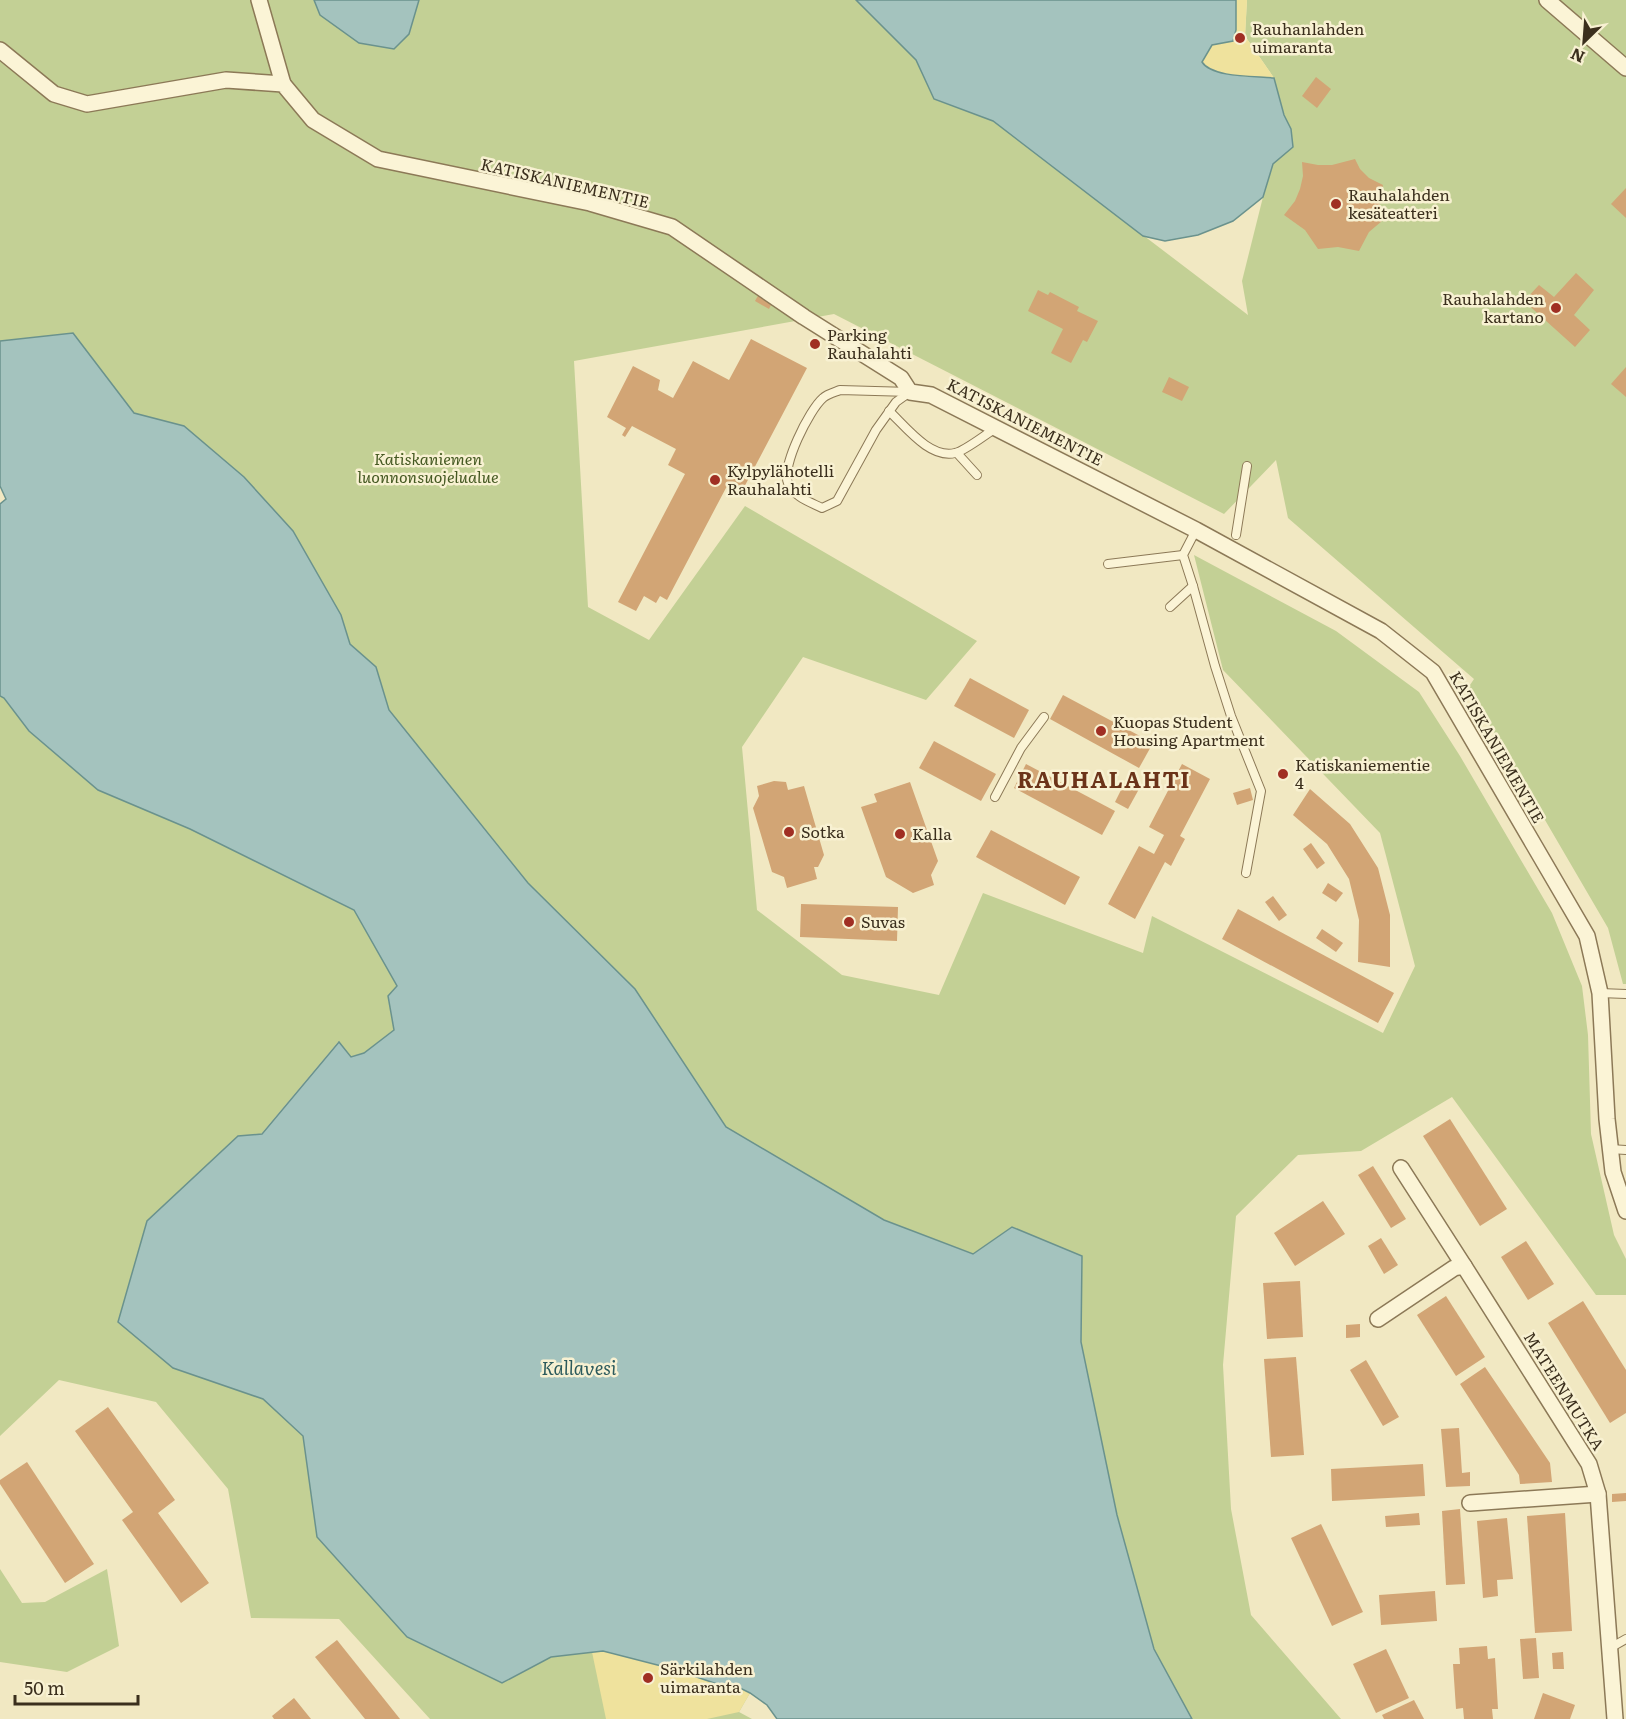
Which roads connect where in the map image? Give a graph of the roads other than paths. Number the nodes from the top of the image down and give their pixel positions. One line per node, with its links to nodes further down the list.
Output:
1 (259, 0): 5 (street)
2 (1547, 0): 4 (street)
3 (0, 51): 5 (street)
4 (1626, 68)
5 (283, 84): 6 (street, KATISKANIEMENTIE)
6 (910, 392): 7 (lane); 7 (lane); 8 (street, KATISKANIEMENTIE)
7 (889, 411): 9 (lane)
8 (996, 428): 9 (lane); 12 (street, KATISKANIEMENTIE)
9 (957, 453): 11 (lane)
10 (1247, 466): 13 (lane)
11 (977, 475)
12 (1196, 530): 14 (lane); 21 (street, KATISKANIEMENTIE)
13 (1236, 535)
14 (1183, 555): 15 (lane); 16 (lane)
15 (1108, 564)
16 (1193, 586): 17 (lane); 20 (lane)
17 (1170, 607)
18 (1044, 717): 19 (lane)
19 (995, 797)
20 (1246, 873)
21 (1600, 993): 22 (lane); 23 (street, KATISKANIEMENTIE)
22 (1626, 994)
23 (1610, 1149): 24 (lane); 26 (street, KATISKANIEMENTIE)
24 (1626, 1150)
25 (1401, 1168): 27 (street, MATEENMUTKA)
26 (1626, 1211)
27 (1464, 1266): 28 (street); 29 (street, MATEENMUTKA)
28 (1378, 1319)
29 (1598, 1494): 30 (street); 32 (street, MATEENMUTKA)
30 (1470, 1503)
31 (1626, 1640): 32 (lane)
32 (1610, 1648): 33 (street, MATEENMUTKA)
33 (1615, 1719)

